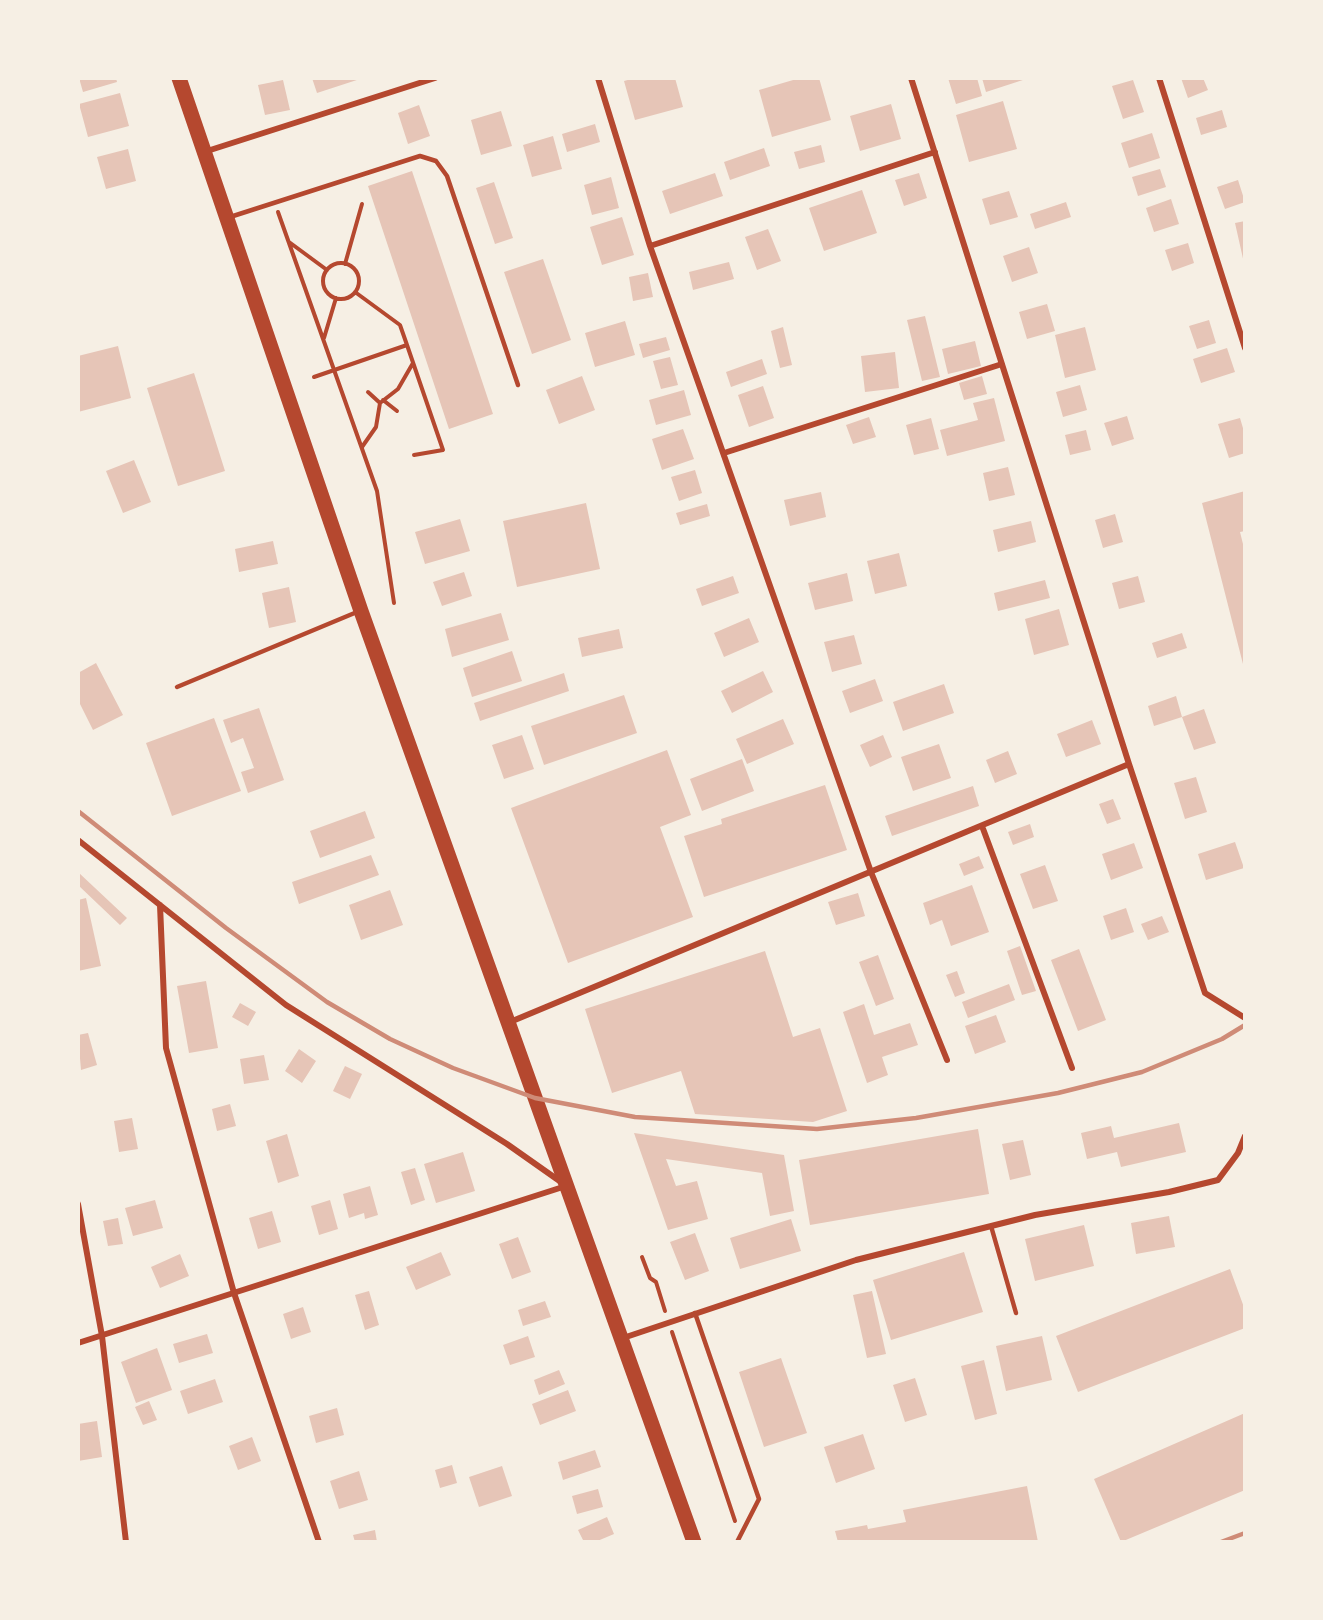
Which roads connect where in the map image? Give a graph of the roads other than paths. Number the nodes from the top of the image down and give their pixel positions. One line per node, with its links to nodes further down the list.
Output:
1 (179, 78): 6 (main road)
2 (435, 78): 6 (street)
3 (598, 78): 9 (street)
4 (911, 78): 7 (street)
5 (1158, 78): 10 (street)
6 (203, 152): 8 (main road)
7 (935, 152): 9 (street); 11 (street)
8 (226, 218): 12 (lane); 14 (main road)
9 (650, 246): 13 (street)
10 (1245, 348)
11 (1002, 364): 13 (street); 16 (street)
12 (518, 385)
13 (724, 453): 19 (street)
14 (361, 611): 15 (lane); 22 (main road)
15 (177, 687)
16 (1129, 764): 17 (street); 21 (street)
17 (981, 826): 19 (street); 24 (street)
18 (78, 840): 20 (street)
19 (872, 872): 22 (street); 23 (street)
20 (160, 905): 27 (street); 30 (street)
21 (1245, 1018)
22 (510, 1023): 27 (main road)
23 (947, 1060)
24 (1072, 1068)
25 (1245, 1136): 26 (street)
26 (1242, 1154): 29 (street)
27 (566, 1186): 30 (street); 34 (main road)
28 (78, 1204): 33 (street)
29 (991, 1226): 31 (street); 32 (lane)
30 (234, 1293): 33 (street); 37 (street)
31 (695, 1312): 34 (street); 39 (lane)
32 (1016, 1313)
33 (102, 1335): 35 (street); 36 (street)
34 (623, 1338): 38 (main road)
35 (78, 1343)
36 (126, 1542)
37 (319, 1542)
38 (694, 1542)
39 (737, 1542)

